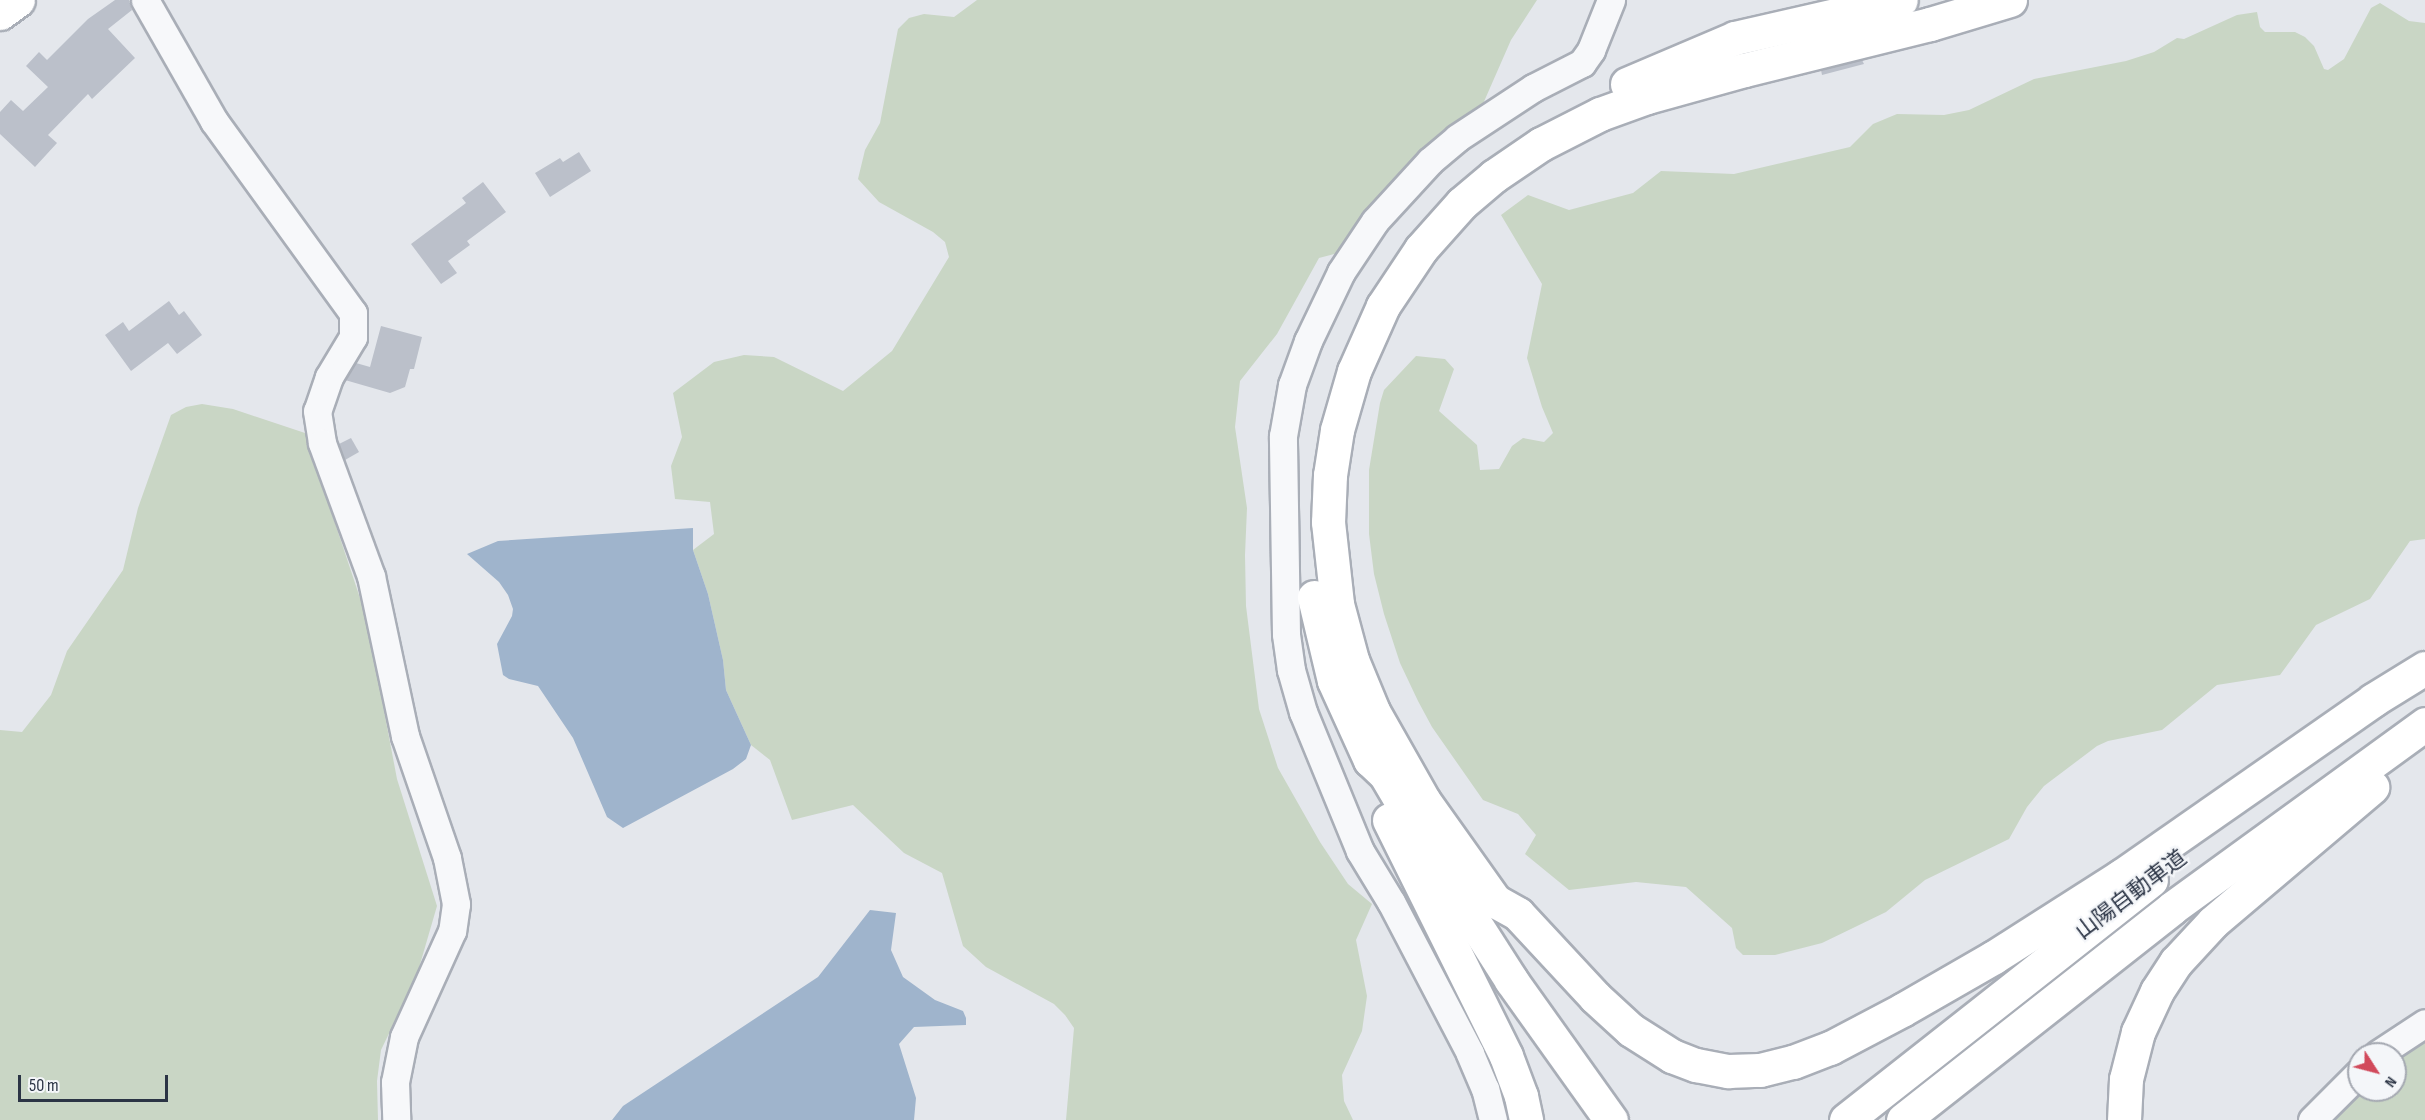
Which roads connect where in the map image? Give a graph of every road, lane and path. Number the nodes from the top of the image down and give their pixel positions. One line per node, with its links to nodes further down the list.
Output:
1 (18, 0): 6 (main road)
2 (145, 0): 16 (street)
3 (1611, 0): 17 (street)
4 (1900, 0): 11 (main road)
5 (2010, 0): 12 (main road)
6 (0, 13)
7 (2425, 668): 12 (main road)
8 (2425, 681): 21 (main road, 山陽自動車道)
9 (2425, 724): 22 (main road, 山陽自動車道)
10 (2425, 745): 23 (main road)
11 (1370, 760): 18 (main road); 19 (main road)
12 (1495, 901): 20 (main road)
13 (2425, 1023): 14 (street)
14 (2396, 1042)
15 (2347, 1085): 24 (street)
16 (396, 1120)
17 (1493, 1120)
18 (1526, 1120)
19 (1611, 1120)
20 (1633, 1120)
21 (1846, 1120)
22 (1903, 1120)
23 (2124, 1120)
24 (2313, 1120)

